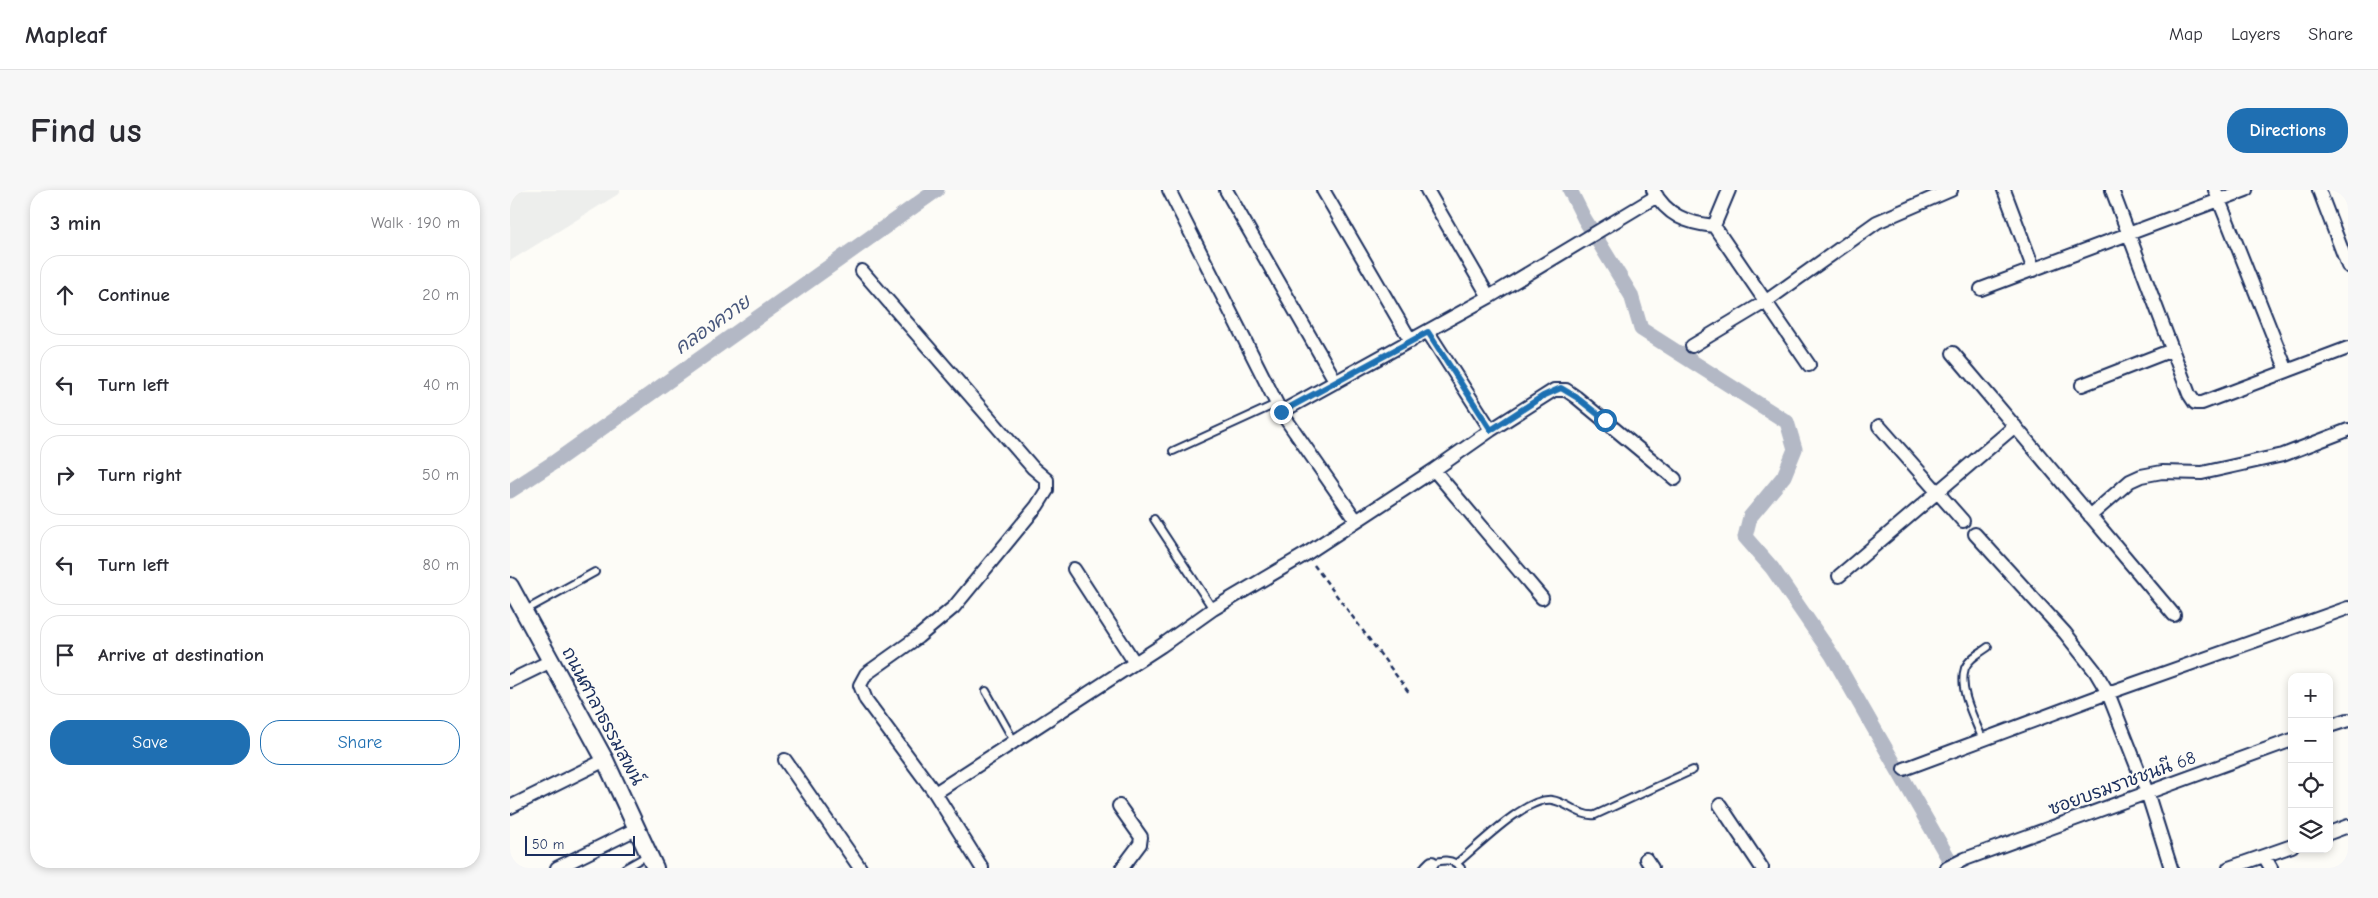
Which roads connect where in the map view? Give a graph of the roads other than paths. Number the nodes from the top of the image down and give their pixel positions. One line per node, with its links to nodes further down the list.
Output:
1 (1169, 190): 31 (street)
2 (1226, 190): 29 (street)
3 (1323, 190): 22 (street)
4 (1427, 190): 19 (street)
5 (1729, 190): 13 (street)
6 (1951, 190): 20 (street)
7 (2004, 190): 16 (street)
8 (2112, 190): 14 (street)
9 (2246, 190): 12 (street)
10 (2319, 190): 15 (street)
11 (1655, 193): 13 (street); 19 (street)
12 (2217, 195): 14 (street); 28 (street)
13 (1714, 226): 20 (street)
14 (2128, 234): 16 (street); 25 (street)
15 (2348, 266)
16 (2034, 270): 18 (street)
17 (862, 271): 70 (street)
18 (1981, 289)
19 (1489, 297): 21 (street)
20 (1765, 302): 23 (street); 27 (street)
21 (1428, 332): 22 (street); 34 (street)
22 (1411, 341): 29 (street)
23 (1692, 346)
24 (2348, 348): 28 (street)
25 (2172, 350): 28 (street); 30 (street)
26 (1953, 353): 33 (street)
27 (1809, 365)
28 (2287, 371)
29 (1336, 382): 31 (street)
30 (2082, 385)
31 (1279, 408): 36 (lane); 42 (street)
32 (1880, 426): 39 (street)
33 (2015, 426): 39 (street); 40 (street)
34 (1491, 430): 37 (street); 38 (street)
35 (2348, 430): 40 (street)
36 (1173, 450)
37 (1434, 470): 42 (street); 49 (street)
38 (1675, 479)
39 (1937, 492): 43 (street); 47 (street)
40 (2090, 516): 53 (street)
41 (1154, 519): 51 (lane)
42 (1356, 520): 51 (street)
43 (1963, 521)
44 (1975, 534): 59 (street)
45 (1074, 569): 56 (street)
46 (595, 572): 52 (lane)
47 (1839, 576)
48 (510, 586): 52 (street, ถนนศาลาธรรมสพน์)
49 (1542, 598)
50 (2348, 608): 59 (street)
51 (1213, 609): 56 (street)
52 (524, 612): 55 (street, ถนนศาลาธรรมสพน์)
53 (2174, 615)
54 (1988, 647): 62 (lane)
55 (551, 661): 57 (street); 65 (street, ถนนศาลาธรรมสพน์)
56 (1135, 663): 64 (street)
57 (510, 681)
58 (986, 691): 64 (lane)
59 (2108, 694): 62 (street); 69 (street)
60 (2348, 720): 61 (street)
61 (2333, 725)
62 (1983, 740): 67 (street)
63 (2288, 741): 69 (street, ซอยบรมราชชนนี 68)
64 (1014, 742): 70 (street)
65 (605, 760): 73 (street); 75 (street, ถนนศาลาธรรมสพน์)
66 (785, 760): 84 (street)
67 (1904, 769)
68 (1692, 770): 81 (lane)
69 (2148, 792): 88 (street, ซอยบรมราชชนนี 68); 89 (street)
70 (935, 793): 85 (street)
71 (1720, 805): 87 (street)
72 (1119, 806): 86 (street)
73 (510, 807)
74 (2348, 826): 76 (street)
75 (638, 828): 79 (street, ถนนศาลาธรรมสพน์); 82 (street)
76 (2333, 832)
77 (2288, 847): 78 (street)
78 (2264, 856): 90 (street); 91 (street)
79 (652, 861): 83 (lane)
80 (1429, 866): 81 (lane)
81 (1459, 866)
82 (557, 868)
83 (626, 868)
84 (860, 868)
85 (982, 868)
86 (1122, 868)
87 (1762, 868)
88 (1947, 868)
89 (2171, 868)
90 (2229, 868)
91 (2271, 868)

